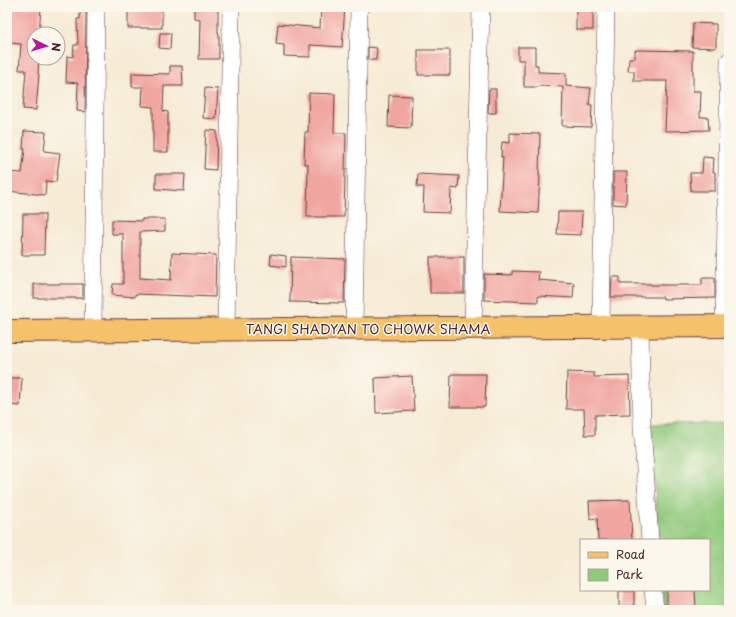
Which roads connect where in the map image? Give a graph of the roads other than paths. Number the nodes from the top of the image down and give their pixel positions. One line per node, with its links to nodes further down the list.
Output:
1 (96, 7): 13 (street)
2 (231, 7): 12 (street)
3 (359, 7): 10 (street)
4 (481, 7): 11 (street)
5 (606, 7): 8 (street)
6 (729, 61): 7 (street)
7 (726, 326): 9 (main road, TANGI SHADYAN TO CHOWK SHAMA)
8 (601, 327): 9 (main road, TANGI SHADYAN TO CHOWK SHAMA); 11 (main road, TANGI SHADYAN TO CHOWK SHAMA)
9 (640, 327): 15 (street)
10 (354, 328): 11 (main road, TANGI SHADYAN TO CHOWK SHAMA); 12 (main road, TANGI SHADYAN TO CHOWK SHAMA)
11 (473, 328)
12 (226, 329): 13 (main road, TANGI SHADYAN TO CHOWK SHAMA)
13 (93, 330): 14 (main road, TANGI SHADYAN TO CHOWK SHAMA)
14 (7, 331)
15 (650, 539)
16 (654, 591): 17 (street)
17 (655, 610)

